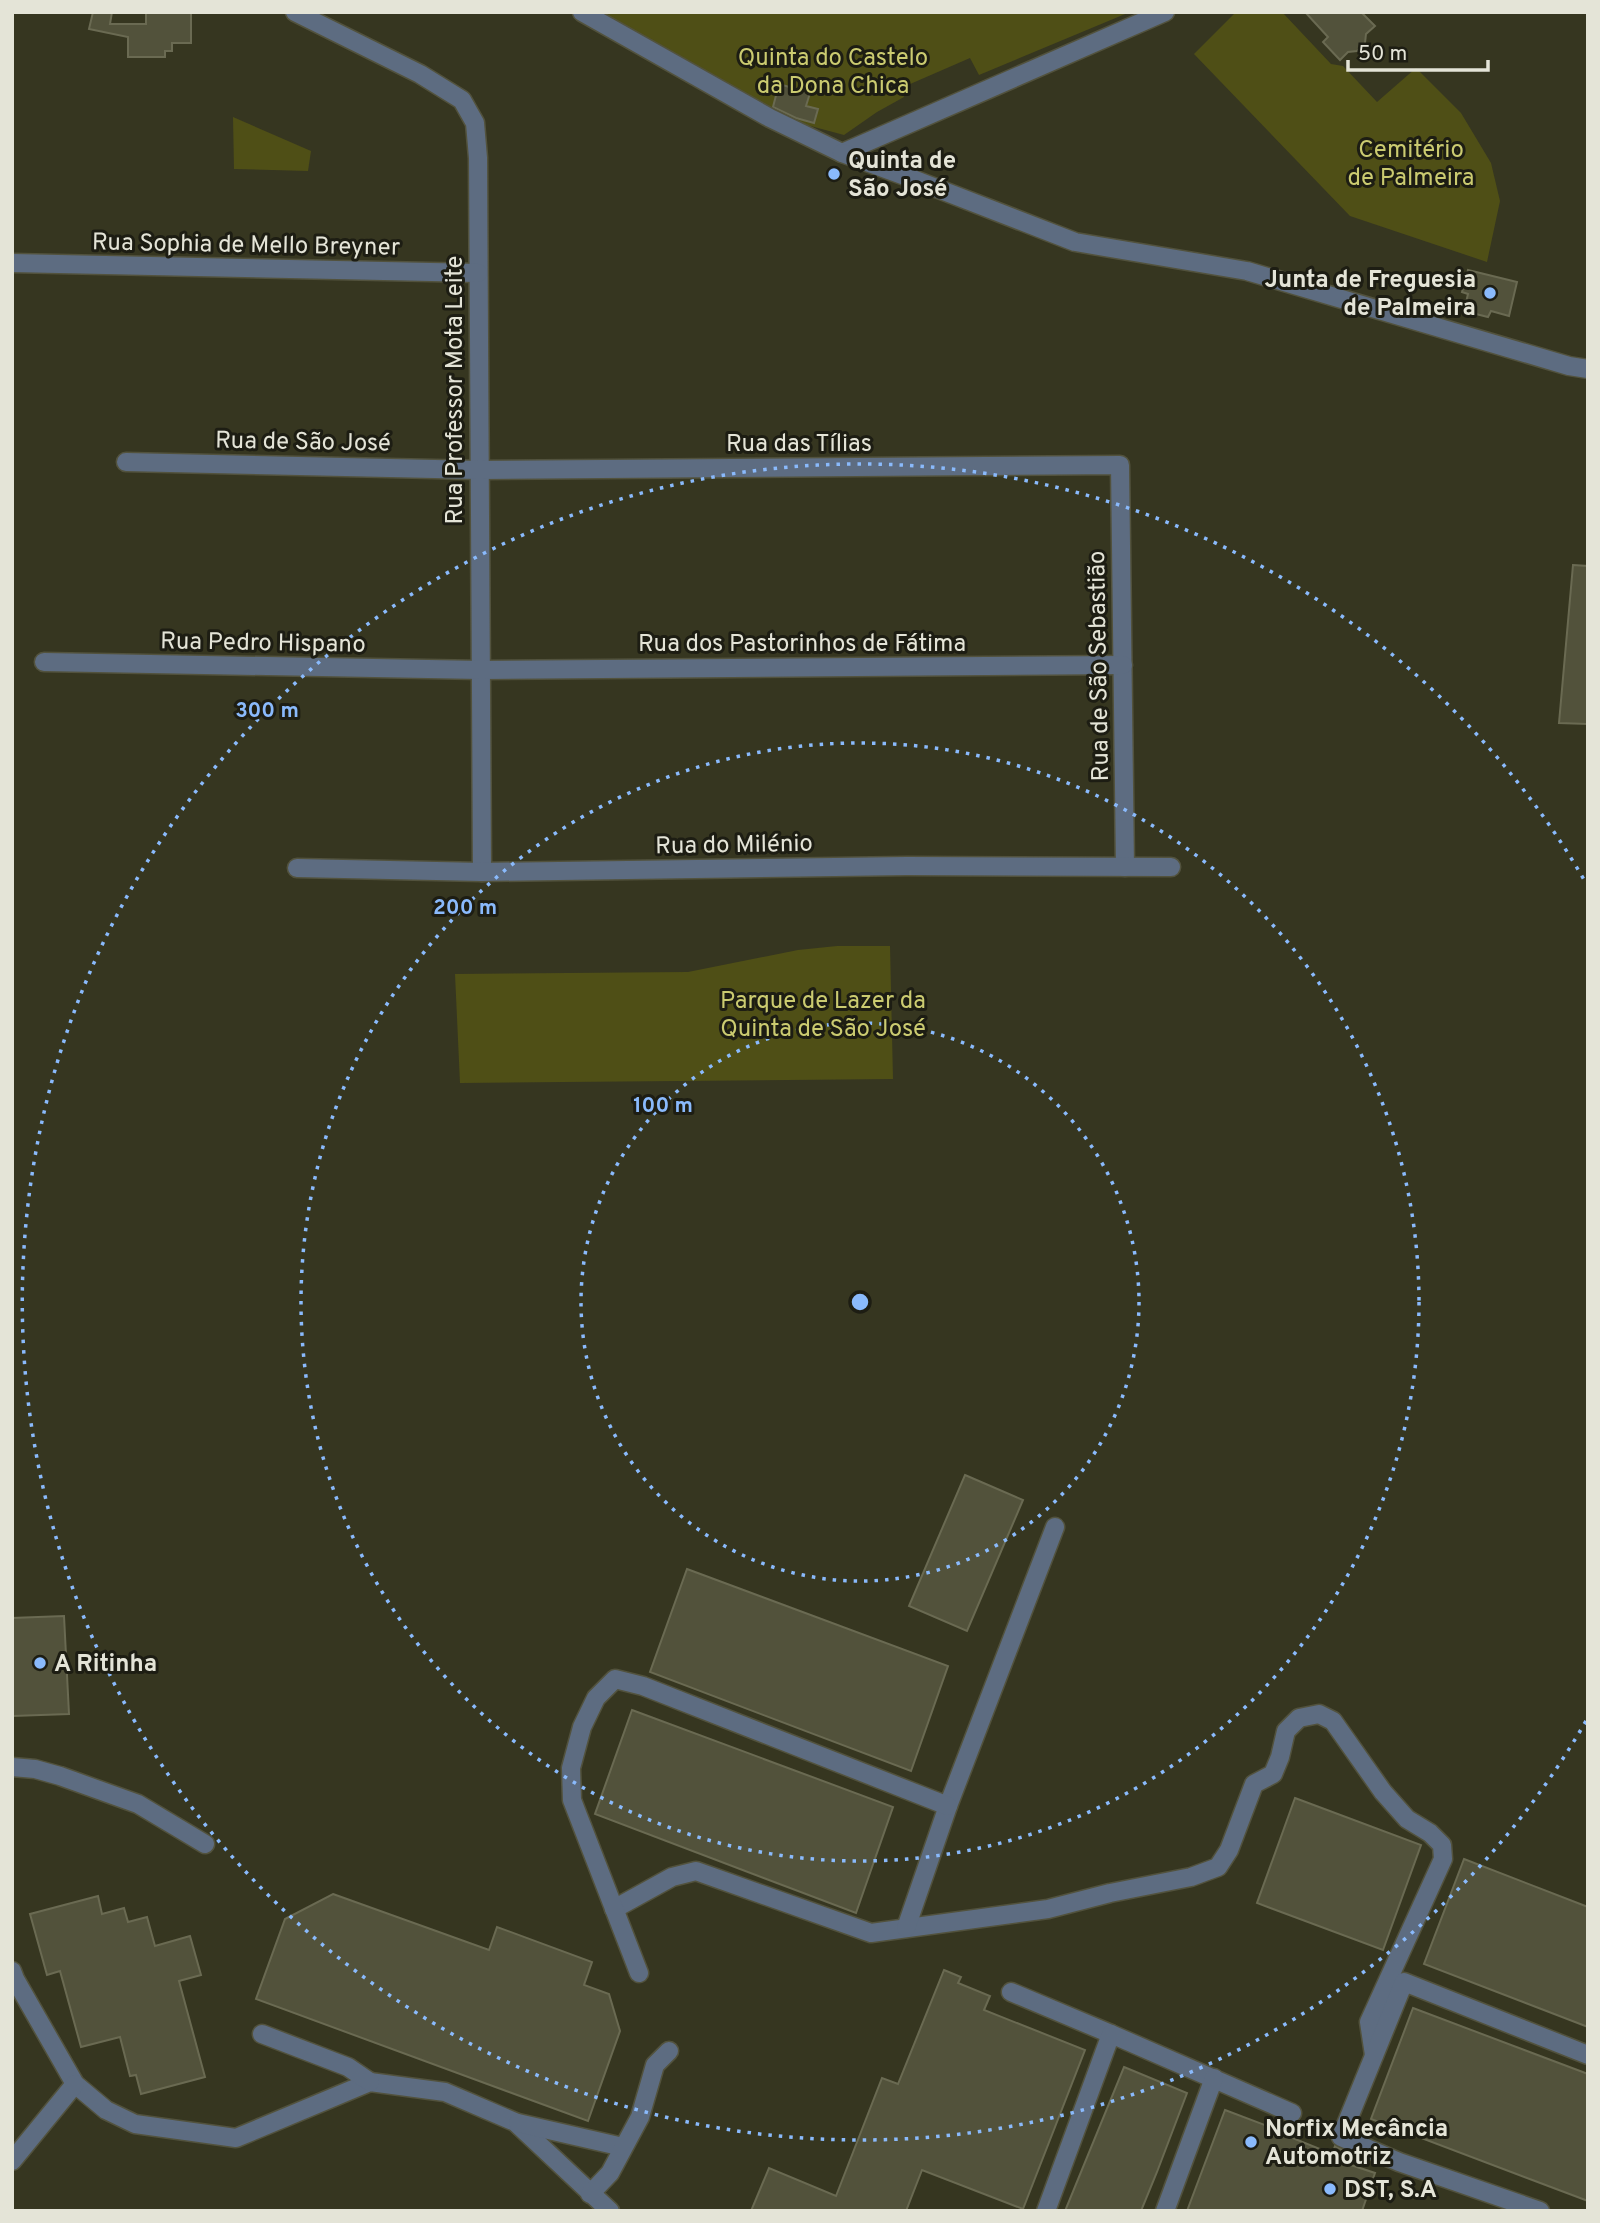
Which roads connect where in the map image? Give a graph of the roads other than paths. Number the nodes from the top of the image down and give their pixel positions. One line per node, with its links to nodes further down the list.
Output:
1 (295, 12): 6 (street, Rua Professor Mota Leite)
2 (582, 12): 4 (street)
3 (1165, 12): 4 (street)
4 (842, 153): 7 (street)
5 (12, 263): 6 (street, Rua Sophia de Mello Breyner)
6 (478, 273): 10 (street, Rua Professor Mota Leite)
7 (1588, 369)
8 (126, 462): 10 (street, Rua de São José)
9 (1120, 465): 10 (street, Rua das Tílias); 12 (street, Rua de São Sebastião)
10 (479, 470): 13 (street, Rua Professor Mota Leite)
11 (44, 662): 13 (street, Rua Pedro Hispano)
12 (1123, 665): 13 (street, Rua dos Pastorinhos de Fátima); 14 (street, Rua de São Sebastião)
13 (481, 670): 17 (street, Rua Professor Mota Leite)
14 (1125, 867): 15 (street, Rua do Milénio); 17 (street, Rua do Milénio)
15 (1171, 867)
16 (298, 868): 17 (street, Rua do Milénio)
17 (482, 872)
18 (1055, 1527): 20 (street)
19 (12, 1767): 21 (street)
20 (948, 1806): 22 (street); 23 (street)
21 (205, 1844)
22 (614, 1909): 23 (street); 25 (street)
23 (906, 1928): 30 (street)
24 (12, 1970): 34 (street)
25 (639, 1973)
26 (1011, 1992): 28 (street)
27 (262, 2034): 33 (street)
28 (1111, 2034): 32 (street); 41 (street)
29 (669, 2051): 37 (street)
30 (1374, 2055): 31 (street); 43 (street)
31 (1588, 2055)
32 (1214, 2078): 35 (street); 42 (street)
33 (370, 2082): 34 (street); 36 (street)
34 (75, 2084): 38 (street)
35 (1292, 2113)
36 (515, 2122): 37 (street); 39 (street)
37 (623, 2147): 39 (street)
38 (12, 2161)
39 (590, 2194): 40 (street)
40 (610, 2211)
41 (1046, 2211)
42 (1165, 2211)
43 (1540, 2211)

